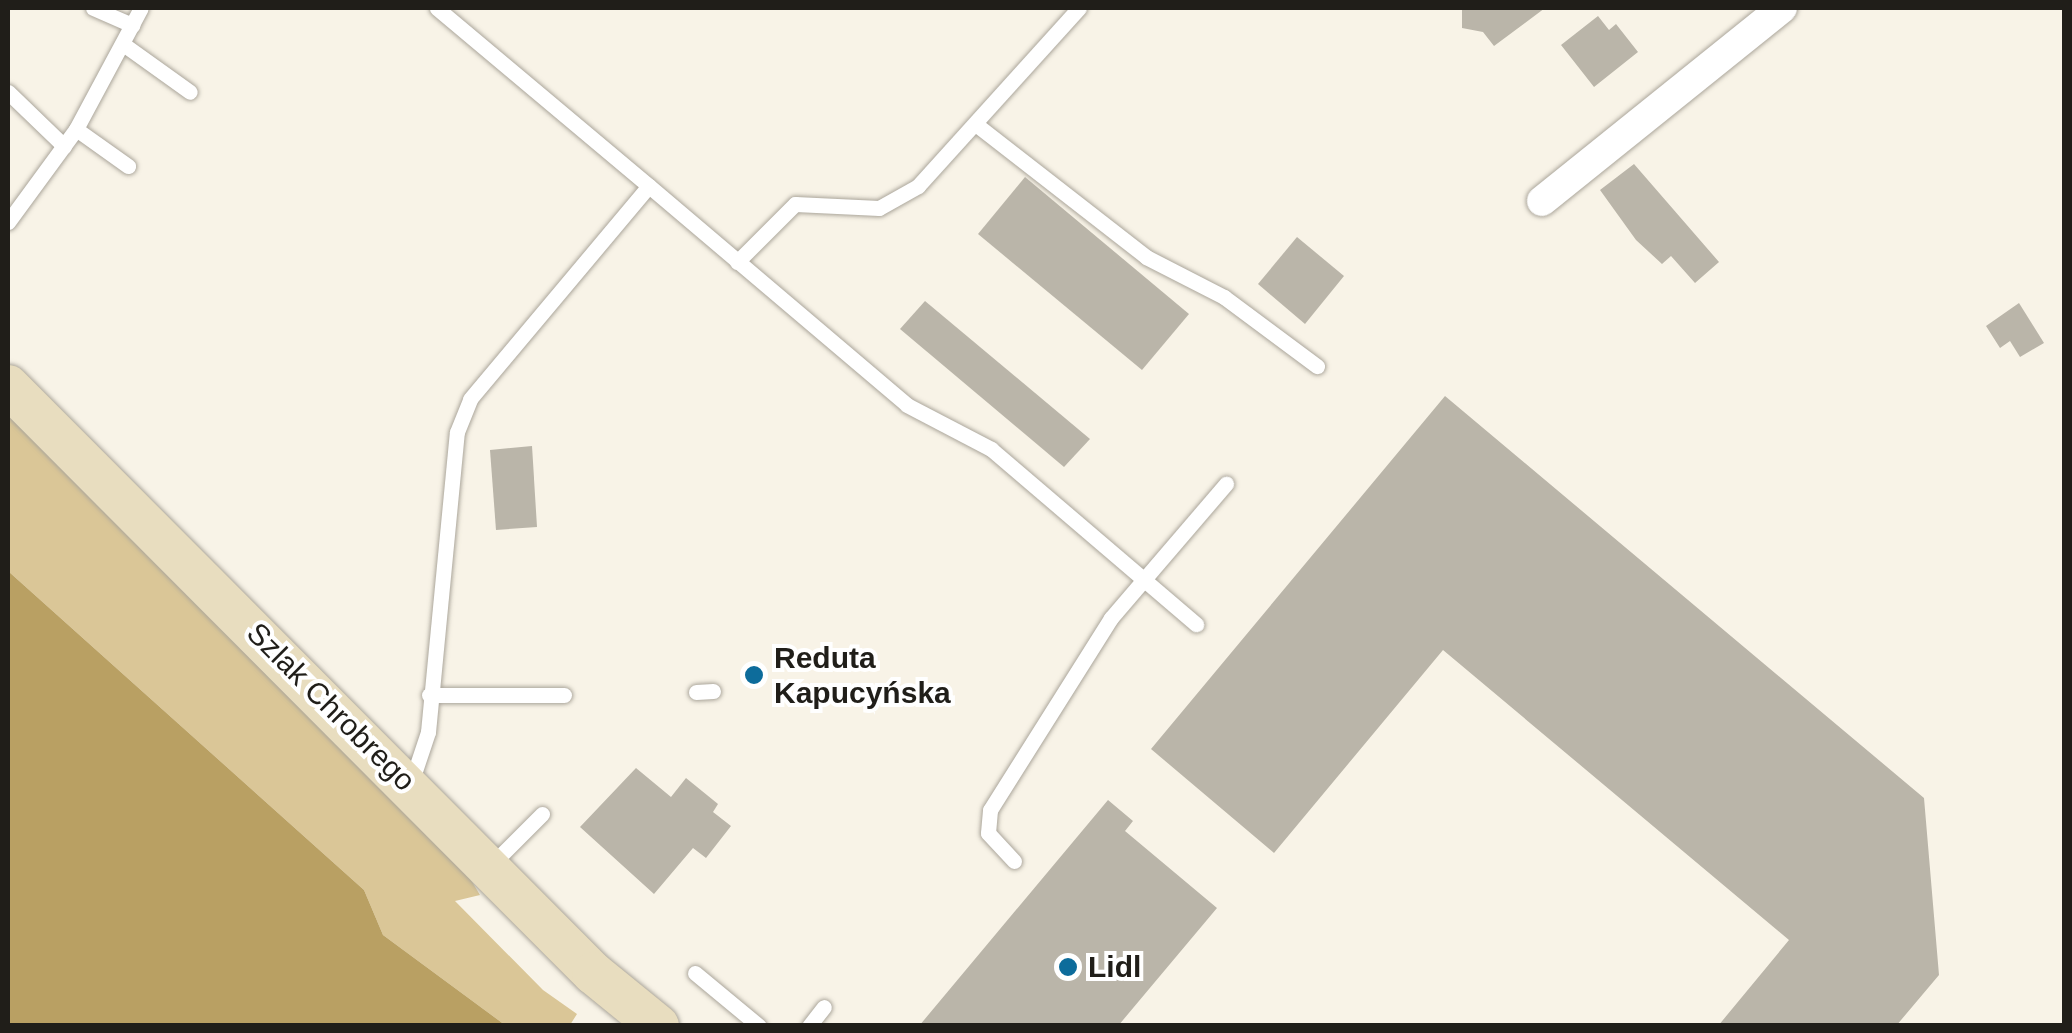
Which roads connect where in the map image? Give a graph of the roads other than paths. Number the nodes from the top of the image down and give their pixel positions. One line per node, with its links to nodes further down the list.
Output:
1 (94, 8): 6 (lane)
2 (141, 8): 6 (lane)
3 (438, 8): 14 (lane)
4 (1079, 8): 10 (lane)
5 (1782, 8): 15 (street)
6 (132, 25): 7 (lane)
7 (123, 44): 9 (lane); 11 (lane)
8 (8, 92): 12 (lane)
9 (190, 92)
10 (978, 126): 17 (lane); 18 (lane)
11 (76, 130): 12 (lane); 13 (lane)
12 (64, 146): 16 (lane)
13 (128, 166)
14 (649, 186): 17 (lane); 25 (lane)
15 (1542, 200)
16 (8, 222)
17 (737, 262): 21 (lane)
18 (1317, 366)
19 (8, 386): 27 (main road, Szlak Chrobrego)
20 (1226, 484): 21 (lane)
21 (1143, 579): 22 (lane); 29 (lane)
22 (1196, 624)
23 (713, 691): 24 (lane)
24 (696, 692)
25 (429, 694): 26 (lane); 27 (lane)
26 (564, 694)
27 (410, 786): 30 (main road, Szlak Chrobrego)
28 (542, 814): 30 (lane)
29 (1014, 861)
30 (489, 867): 33 (main road, Szlak Chrobrego)
31 (695, 974): 34 (lane)
32 (824, 1007): 35 (lane)
33 (658, 1026)
34 (759, 1026)
35 (809, 1026)

